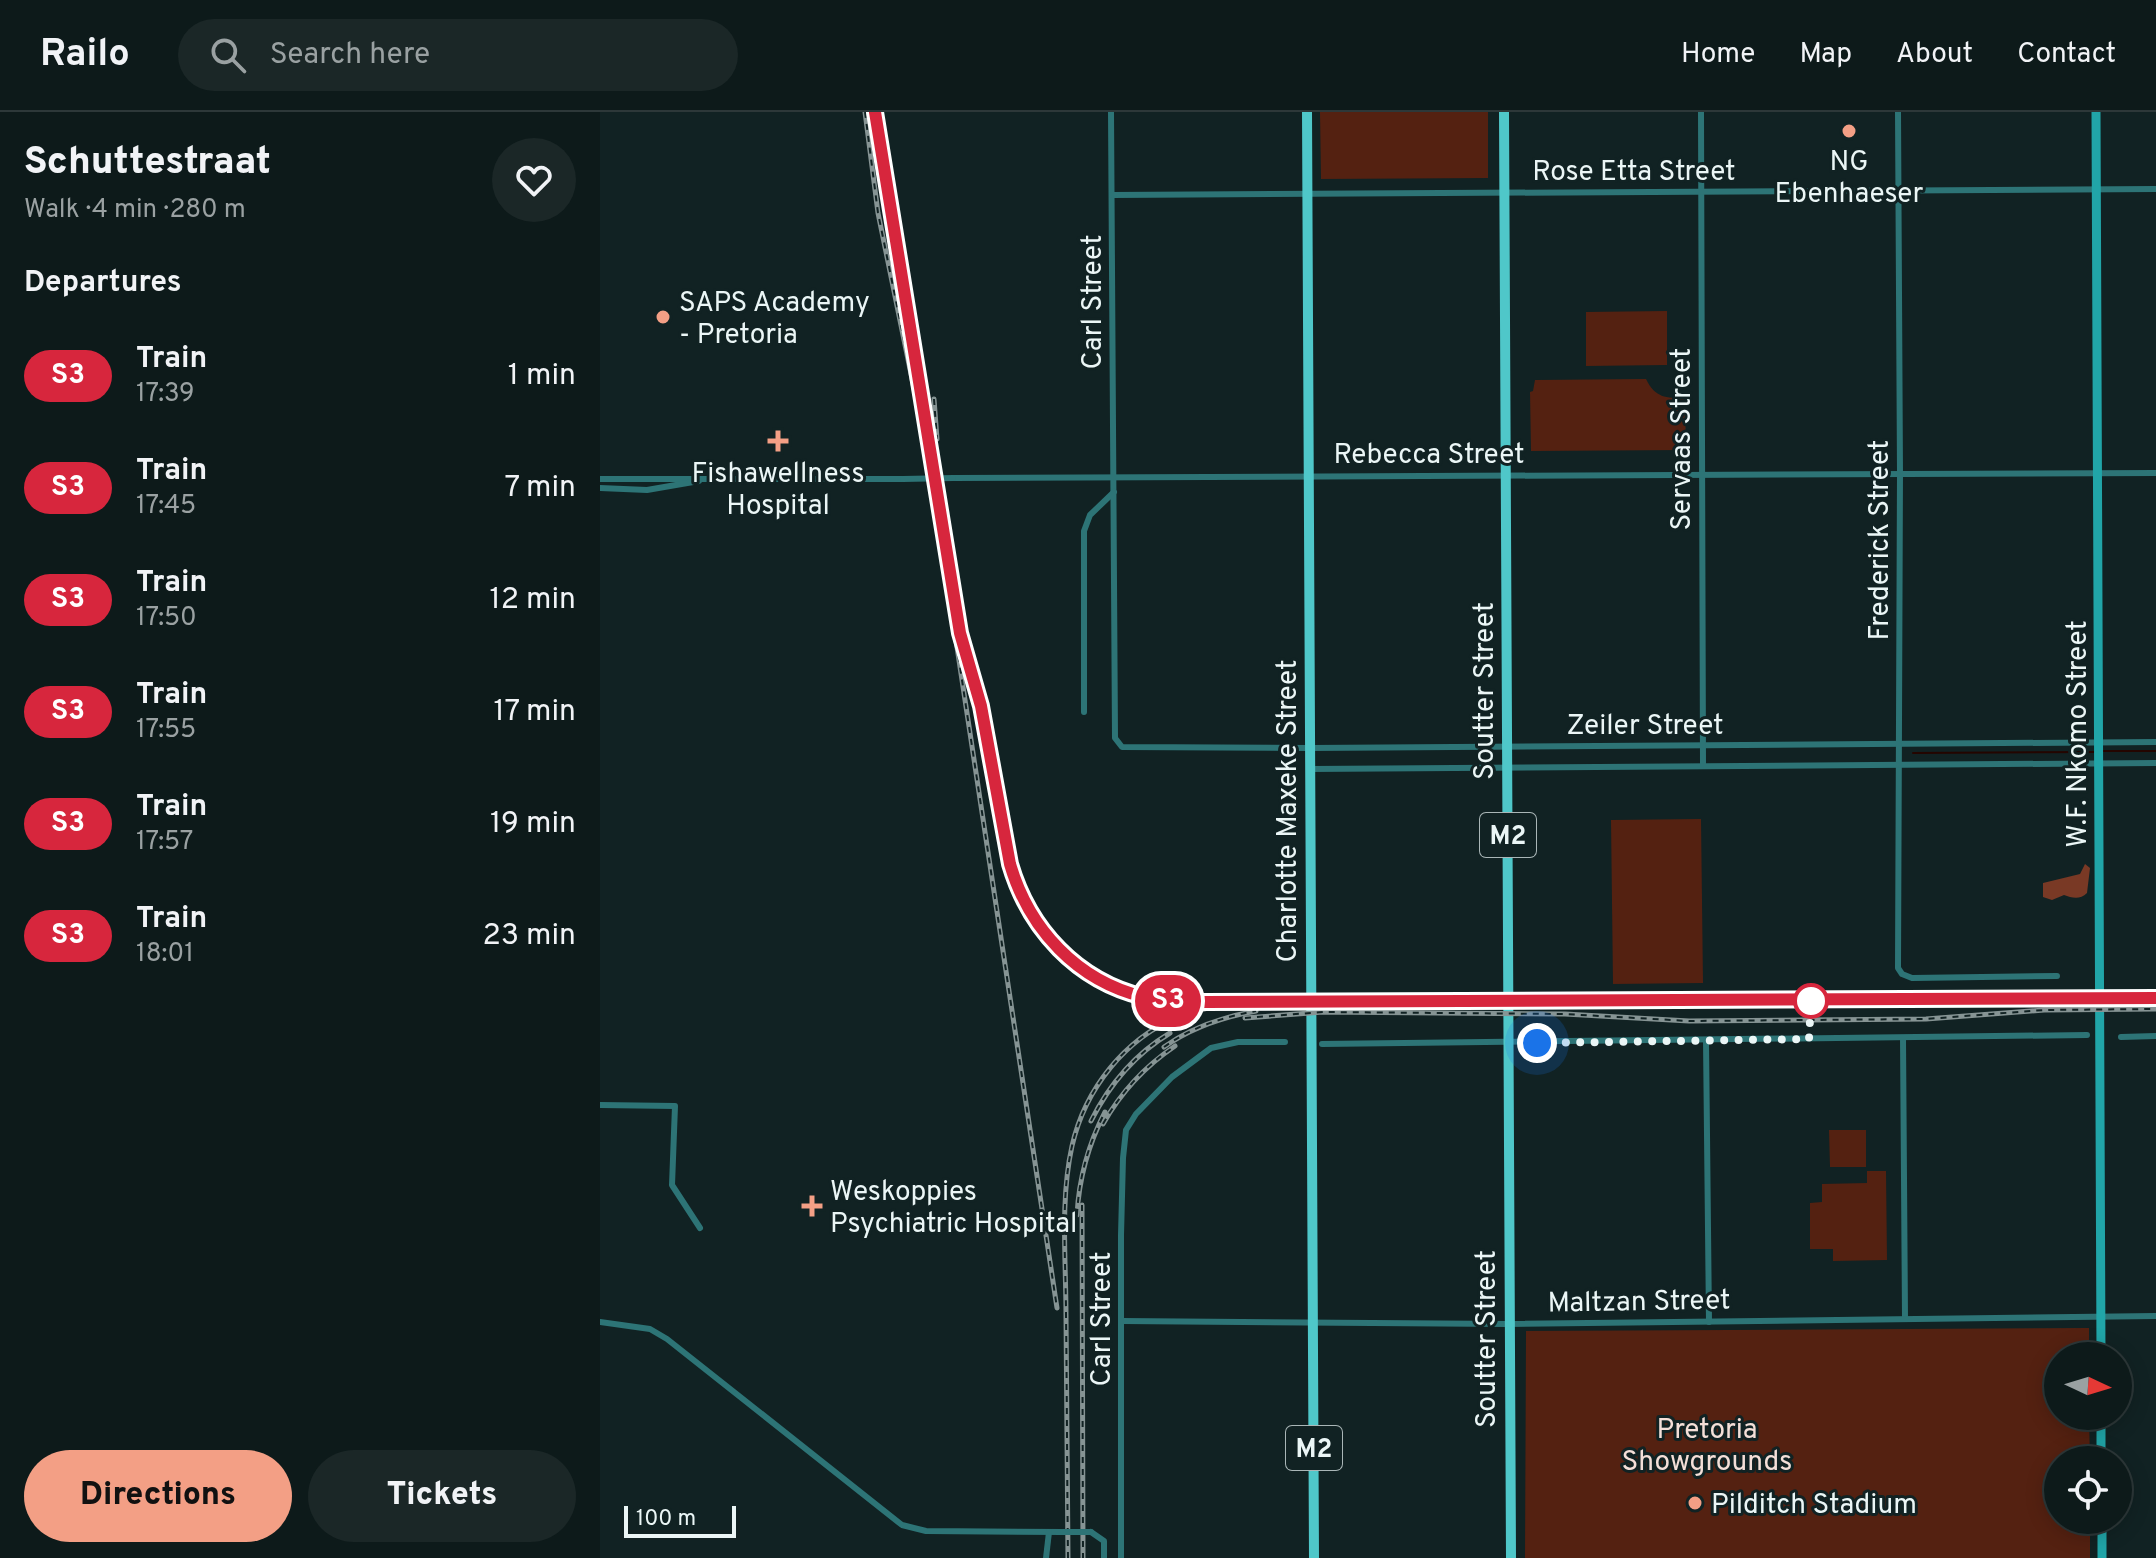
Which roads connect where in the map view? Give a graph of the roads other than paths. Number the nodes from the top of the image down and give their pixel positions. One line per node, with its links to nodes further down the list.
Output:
1 (1111, 112): 13 (street, Carl Street)
2 (1307, 112): 12 (main road, Charlotte Maxeke Street / M2)
3 (1504, 112): 10 (main road, Soutter Street / M2)
4 (1701, 112): 11 (street, Servaas Street)
5 (1898, 112): 9 (street, Frederick Street)
6 (2096, 112): 7 (main road, W.F. Nkomo Street)
7 (2096, 189): 8 (street, Rose Etta Street); 9 (street, Rose Etta Street); 17 (main road, W.F. Nkomo Street)
8 (2156, 189)
9 (1899, 190): 11 (street, Rose Etta Street); 14 (street, Frederick Street)
10 (1505, 192): 11 (street, Rose Etta Street); 12 (street, Rose Etta Street); 18 (main road, Soutter Street / M2)
11 (1702, 193): 16 (street, Servaas Street)
12 (1307, 194): 13 (street, Rose Etta Street); 19 (main road, Charlotte Maxeke Street / M2)
13 (1112, 195): 20 (street, Carl Street)
14 (1900, 473): 16 (street, Rebecca Street); 17 (street, Rebecca Street); 28 (street, Frederick Street)
15 (2156, 473): 17 (street, Rebecca Street)
16 (1703, 474): 18 (street, Rebecca Street); 29 (street, Servaas Street)
17 (2096, 474): 27 (main road, W.F. Nkomo Street)
18 (1506, 475): 19 (street, Rebecca Street); 30 (main road, Soutter Street / M2)
19 (1308, 476): 20 (street, Rebecca Street); 32 (main road, Charlotte Maxeke Street / M2)
20 (1114, 477): 22 (street, Rebecca Street, bridge); 24 (street, Carl Street)
21 (600, 479): 22 (street, Rebecca Street)
22 (702, 480): 23 (street, Rebecca Street)
23 (600, 488)
24 (1114, 492): 25 (street); 31 (street, Carl Street)
25 (1084, 712)
26 (2156, 742): 27 (street, Zeiler Street)
27 (2098, 743): 28 (street, Zeiler Street); 33 (main road, W.F. Nkomo Street)
28 (1899, 745): 29 (street, Zeiler Street); 35 (street, Frederick Street)
29 (1702, 746): 30 (street, Zeiler Street); 36 (street, Servaas Street)
30 (1507, 747): 32 (street, Zeiler Street); 37 (main road, Soutter Street / M2)
31 (1134, 748): 32 (street, Zeiler Street)
32 (1310, 748): 38 (main road, Charlotte Maxeke Street / M2)
33 (2098, 762): 34 (street, Zeiler Street); 35 (street, Zeiler Street); 50 (main road, W.F. Nkomo Street)
34 (2156, 763)
35 (1898, 764): 36 (street, Zeiler Street); 39 (street, Frederick Street)
36 (1703, 766): 37 (street, Zeiler Street)
37 (1507, 767): 38 (street, Zeiler Street); 46 (main road, Soutter Street / M2)
38 (1310, 769): 56 (main road, Charlotte Maxeke Street / M2)
39 (2057, 976)
40 (2087, 1035): 43 (street)
41 (2156, 1036): 42 (street)
42 (2121, 1037)
43 (1903, 1038): 44 (street); 52 (street)
44 (1706, 1040): 46 (street); 55 (street)
45 (1285, 1042): 53 (street, Carl Street)
46 (1509, 1043): 47 (street); 57 (main road, Soutter Street / M2)
47 (1322, 1044)
48 (600, 1105): 49 (street)
49 (700, 1228)
50 (2101, 1316): 51 (street, Maltzan Street); 52 (street, Maltzan Street); 58 (main road, W.F. Nkomo Street)
51 (2156, 1316)
52 (1905, 1318): 55 (street, Maltzan Street)
53 (1122, 1321): 56 (street, Maltzan Street); 63 (street, Carl Street)
54 (600, 1322): 59 (street)
55 (1709, 1322): 57 (street, Maltzan Street)
56 (1313, 1323): 57 (street, Maltzan Street); 64 (main road, Charlotte Maxeke Street / M2)
57 (1508, 1324): 65 (main road, Soutter Street / M2)
58 (2101, 1342)
59 (1049, 1532): 61 (street); 62 (street, bridge)
60 (2102, 1534): 66 (main road)
61 (1046, 1558)
62 (1104, 1558)
63 (1121, 1558)
64 (1314, 1558)
65 (1511, 1558)
66 (2102, 1558)

